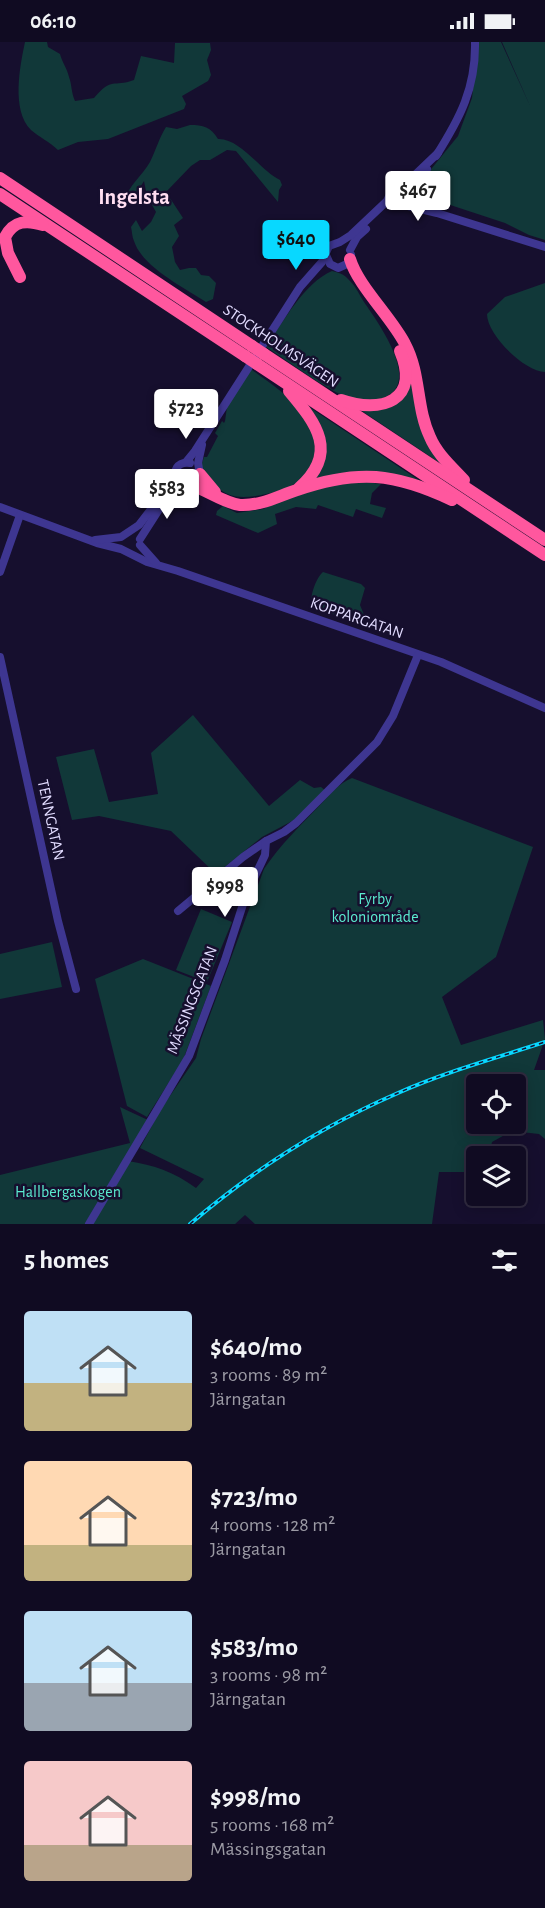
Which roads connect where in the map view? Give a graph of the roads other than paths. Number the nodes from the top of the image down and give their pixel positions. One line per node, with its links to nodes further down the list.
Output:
1 (475, 42): 2 (street)
2 (438, 153): 4 (street); 6 (street)
3 (0, 178): 17 (highway, STOCKHOLMSVÄGEN)
4 (405, 180): 5 (street); 6 (street)
5 (392, 192): 8 (street); 11 (street)
6 (417, 192): 8 (street); 9 (street)
7 (0, 194): 10 (highway, STOCKHOLMSVÄGEN)
8 (403, 204): 9 (street); 14 (street)
9 (437, 213): 12 (street)
10 (50, 227): 15 (highway); 17 (highway, STOCKHOLMSVÄGEN)
11 (340, 242): 13 (street); 14 (street)
12 (545, 247)
13 (326, 255): 14 (street); 16 (street)
14 (344, 261): 16 (street); 20 (highway); 27 (highway)
15 (20, 277)
16 (292, 302): 21 (street)
17 (248, 351): 18 (highway, STOCKHOLMSVÄGEN, bridge)
18 (261, 359): 19 (highway, STOCKHOLMSVÄGEN); 20 (highway, STOCKHOLMSVÄGEN)
19 (279, 379): 23 (highway, STOCKHOLMSVÄGEN); 26 (highway)
20 (326, 395): 23 (highway, STOCKHOLMSVÄGEN)
21 (206, 433): 22 (street); 25 (street)
22 (186, 462): 24 (street); 25 (street)
23 (423, 467): 27 (highway, STOCKHOLMSVÄGEN); 30 (highway, STOCKHOLMSVÄGEN)
24 (174, 478): 25 (street); 31 (street)
25 (193, 479): 26 (highway); 35 (street)
26 (298, 489): 30 (highway)
27 (479, 497): 34 (highway, STOCKHOLMSVÄGEN)
28 (0, 507): 29 (street)
29 (20, 515): 33 (street); 40 (street)
30 (488, 518): 38 (highway, STOCKHOLMSVÄGEN)
31 (129, 532): 32 (street); 35 (street)
32 (121, 537): 33 (street); 36 (street)
33 (91, 540): 36 (street)
34 (545, 540)
35 (140, 542): 37 (street); 39 (street, KOPPARGATAN)
36 (121, 549): 37 (street)
37 (132, 553): 39 (street, KOPPARGATAN)
38 (545, 555)
39 (156, 563): 41 (street, KOPPARGATAN)
40 (0, 572)
41 (418, 655): 43 (street, KOPPARGATAN); 44 (street)
42 (0, 657): 46 (street, TENNGATAN)
43 (545, 708)
44 (266, 841): 45 (street); 47 (street, MÄSSINGSGATAN)
45 (177, 911)
46 (75, 989)
47 (89, 1224)

